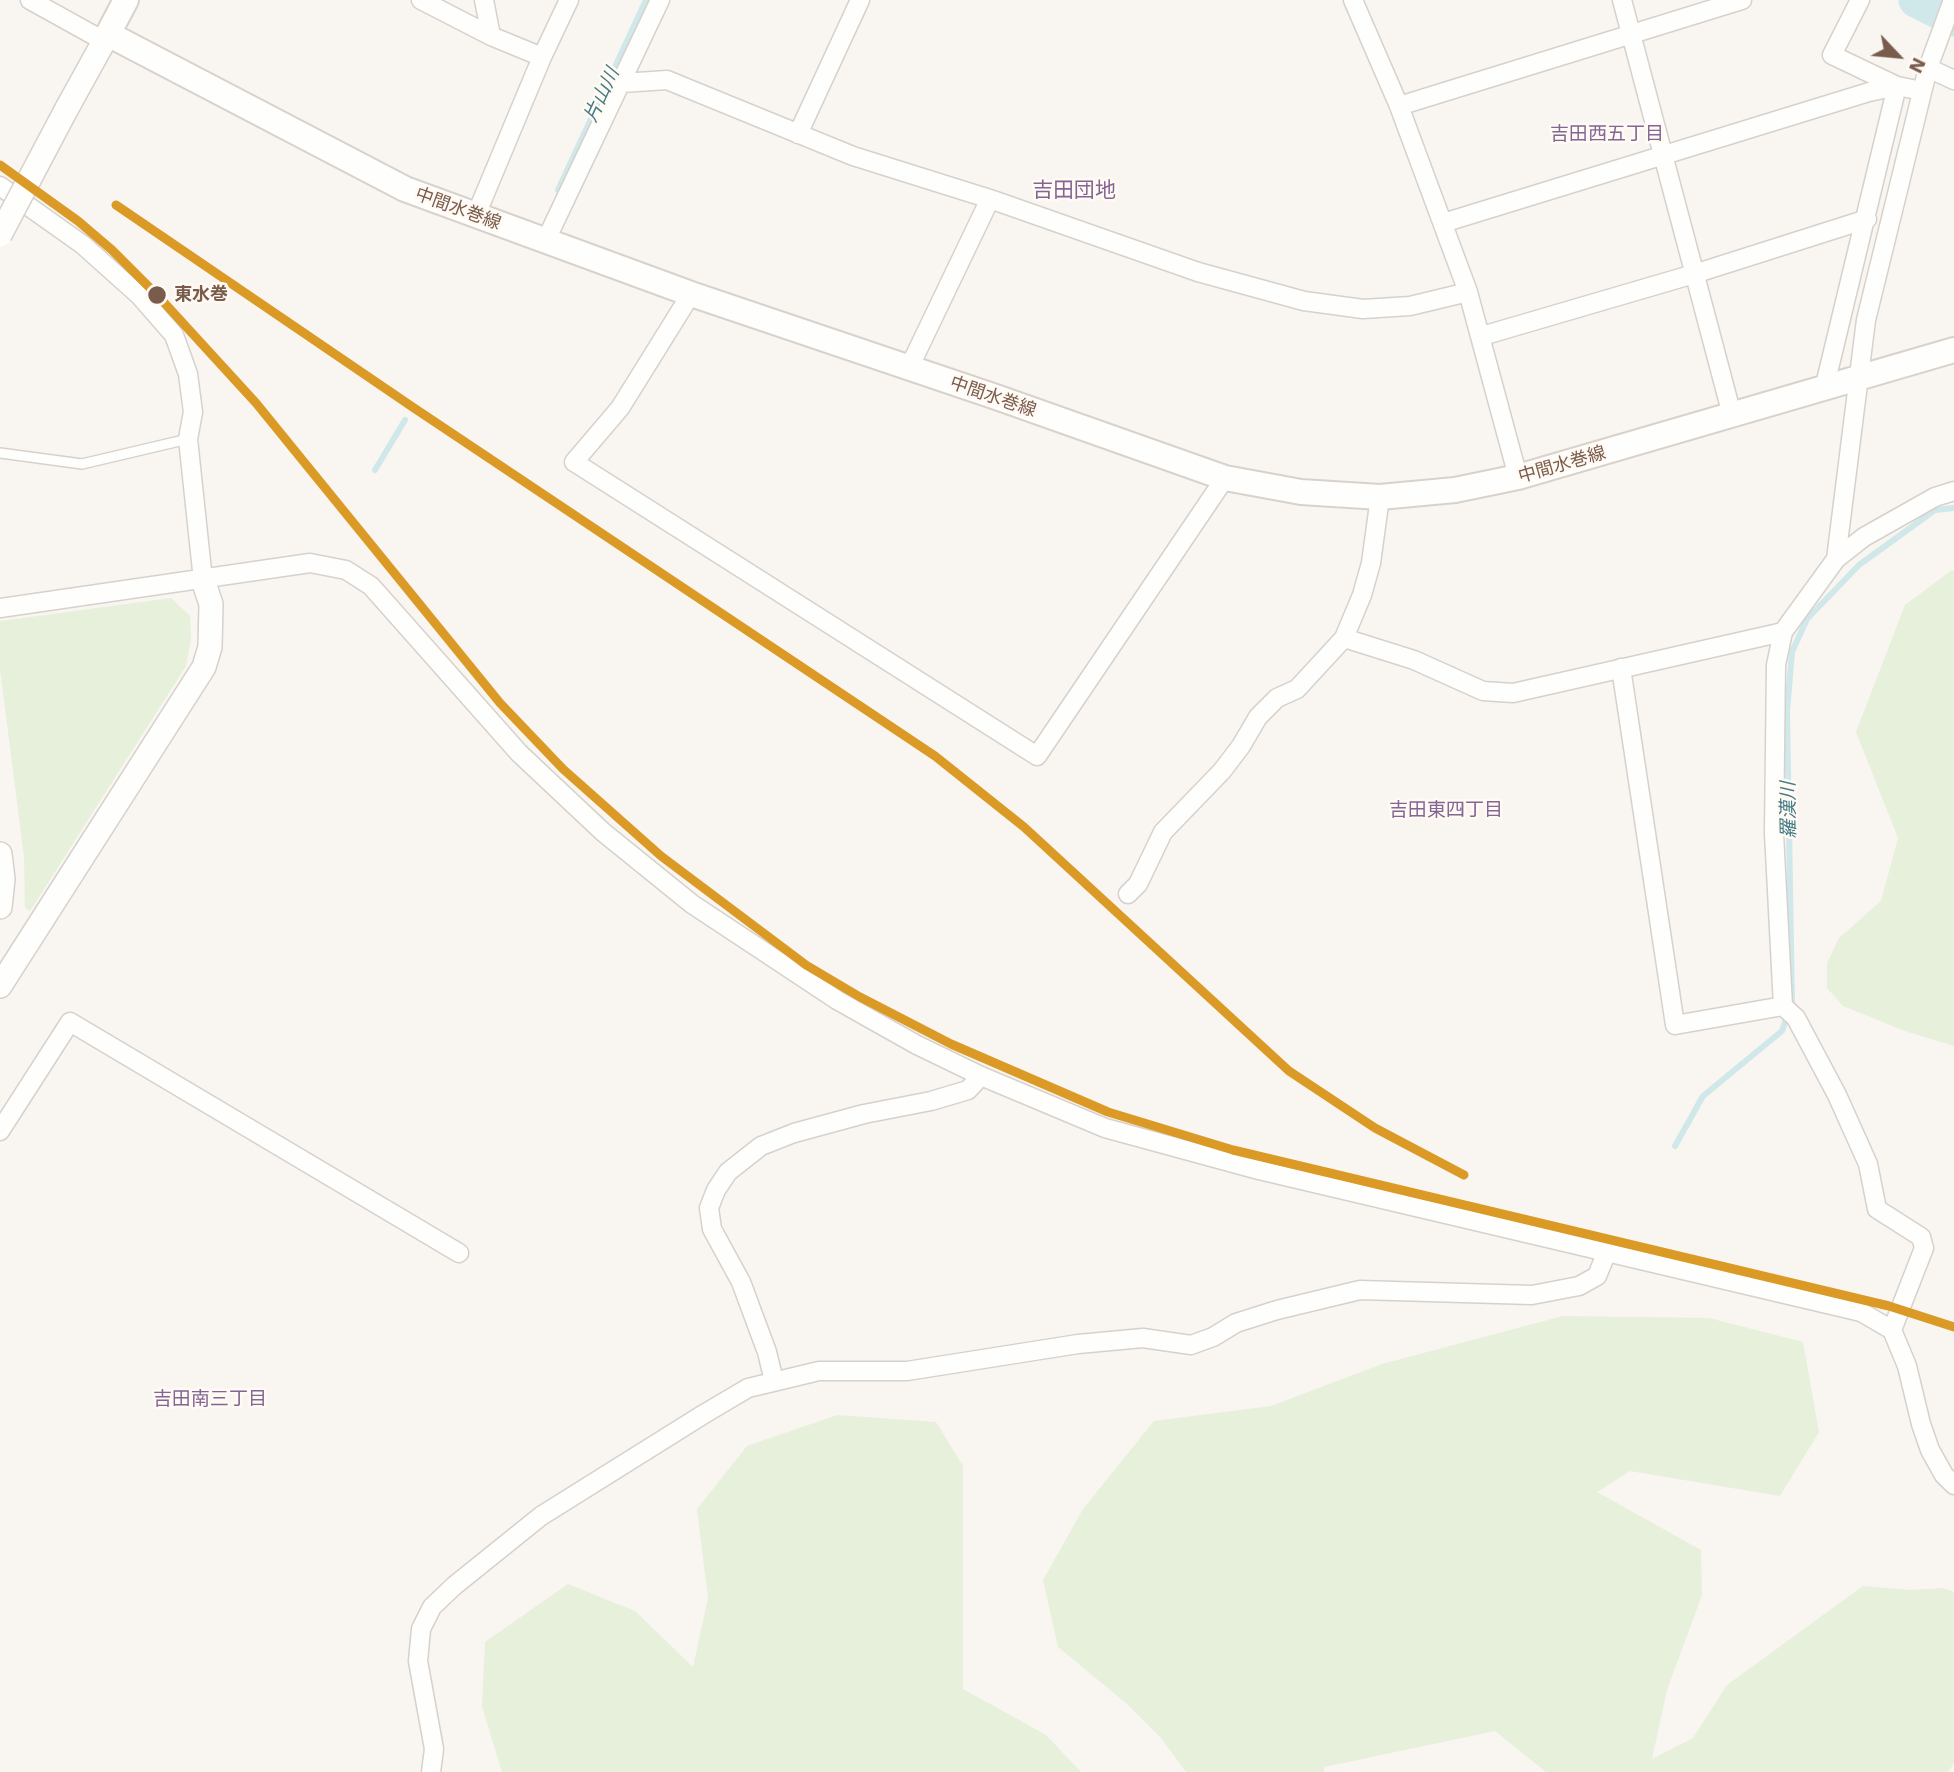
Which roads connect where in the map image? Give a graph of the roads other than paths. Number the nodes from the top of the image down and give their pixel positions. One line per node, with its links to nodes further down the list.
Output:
1 (30, 0): 15 (street)
2 (126, 0): 15 (main road)
3 (421, 0): 13 (street)
4 (484, 0): 13 (street)
5 (569, 0): 16 (street)
6 (660, 0): 19 (street)
7 (860, 0): 23 (street)
8 (1353, 0): 22 (street)
9 (1622, 0): 14 (street)
10 (1742, 0): 14 (street)
11 (1860, 0): 20 (street)
12 (1953, 0): 17 (street)
13 (491, 36): 16 (street)
14 (1631, 36): 22 (street); 24 (street)
15 (106, 37): 27 (main road, 中間水巻線); 30 (street, bridge)
16 (542, 57): 27 (street)
17 (1928, 68): 18 (street); 21 (street)
18 (1954, 80)
19 (622, 83): 23 (street); 31 (street)
20 (1897, 86): 21 (street); 24 (street); 28 (street)
21 (1922, 91): 38 (street)
22 (1399, 106): 29 (street)
23 (798, 134): 26 (street)
24 (1664, 154): 29 (street); 32 (street)
25 (0, 186): 41 (street)
26 (990, 199): 33 (street); 37 (street)
27 (476, 215): 31 (main road, 中間水巻線)
28 (1867, 219): 32 (street); 39 (street)
29 (1443, 223): 33 (street)
30 (0, 235)
31 (546, 240): 34 (main road, 中間水巻線)
32 (1694, 274): 35 (street); 40 (street)
33 (1468, 292): 35 (street)
34 (691, 294): 37 (main road, 中間水巻線); 43 (street)
35 (1482, 336): 44 (street)
36 (1954, 350): 38 (main road, 中間水巻線)
37 (909, 368): 43 (main road, 中間水巻線)
38 (1860, 377): 39 (main road, 中間水巻線); 47 (street)
39 (1824, 389): 40 (main road, 中間水巻線)
40 (1732, 415): 44 (main road, 中間水巻線)
41 (188, 439): 42 (lane); 48 (street)
42 (0, 453)
43 (1225, 478): 46 (main road, 中間水巻線)
44 (1518, 478): 46 (main road, 中間水巻線)
45 (1954, 491): 47 (street)
46 (1380, 497): 51 (street)
47 (1836, 559): 50 (street)
48 (203, 580): 49 (street); 56 (street); 58 (street)
49 (0, 608)
50 (1783, 632): 52 (street); 57 (street)
51 (1344, 638): 52 (street); 54 (street)
52 (1621, 668): 57 (street)
53 (0, 855): 55 (street)
54 (1128, 894)
55 (0, 907)
56 (0, 986)
57 (1783, 1006): 62 (street)
58 (981, 1076): 61 (street); 63 (street)
59 (0, 1130): 60 (street)
60 (459, 1253)
61 (1606, 1254): 62 (street); 63 (street)
62 (1892, 1330): 64 (street)
63 (774, 1381): 65 (street)
64 (1954, 1485)
65 (431, 1772)

